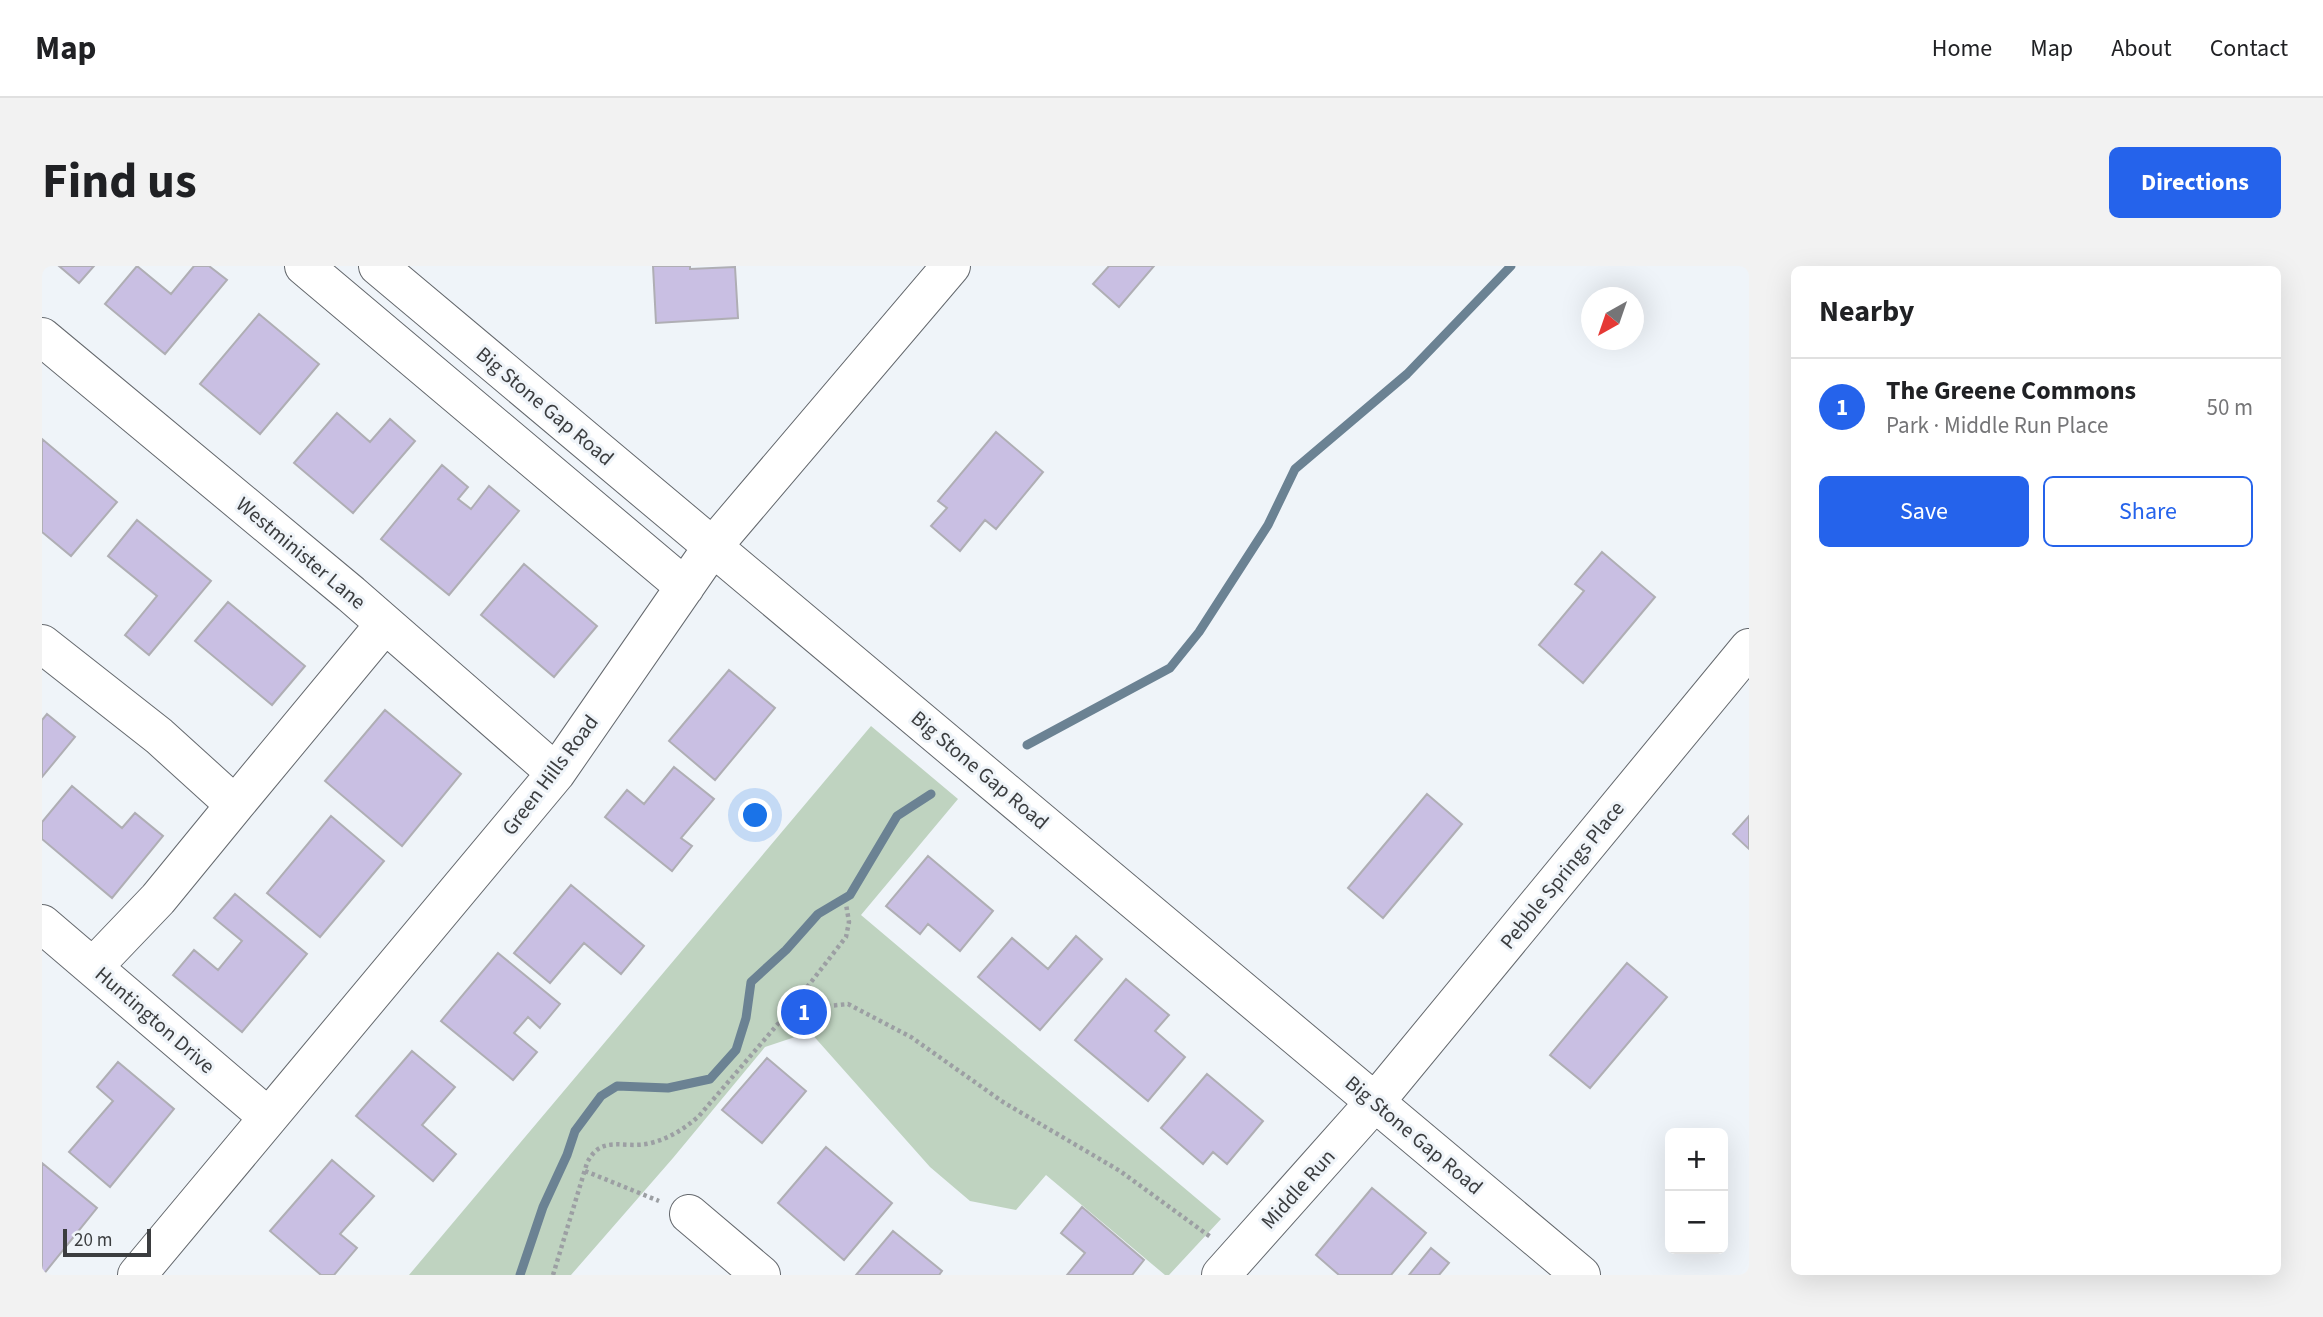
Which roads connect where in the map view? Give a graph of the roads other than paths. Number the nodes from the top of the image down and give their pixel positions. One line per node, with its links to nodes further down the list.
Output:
1 (304, 266): 6 (street)
2 (378, 266): 5 (street, Big Stone Gap Road)
3 (951, 266): 5 (street, Green Hills Road)
4 (42, 337): 7 (street, Westminister Lane)
5 (713, 547): 6 (street, Green Hills Road); 14 (street, Big Stone Gap Road)
6 (685, 587): 10 (street, Green Hills Road)
7 (385, 624): 10 (street, Westminister Lane); 11 (street)
8 (42, 645): 11 (street)
9 (1749, 648): 14 (street, Pebble Springs Place)
10 (556, 773): 15 (street, Green Hills Road)
11 (235, 805): 13 (street)
12 (42, 924): 13 (street, Huntington Drive)
13 (93, 967): 15 (street, Huntington Drive)
14 (1375, 1102): 17 (street, Middle Run); 20 (street, Big Stone Gap Road)
15 (268, 1117): 18 (street, Green Hills Road)
16 (689, 1214): 19 (street)
17 (1228, 1267)
18 (137, 1275)
19 (761, 1275)
20 (1581, 1275)

